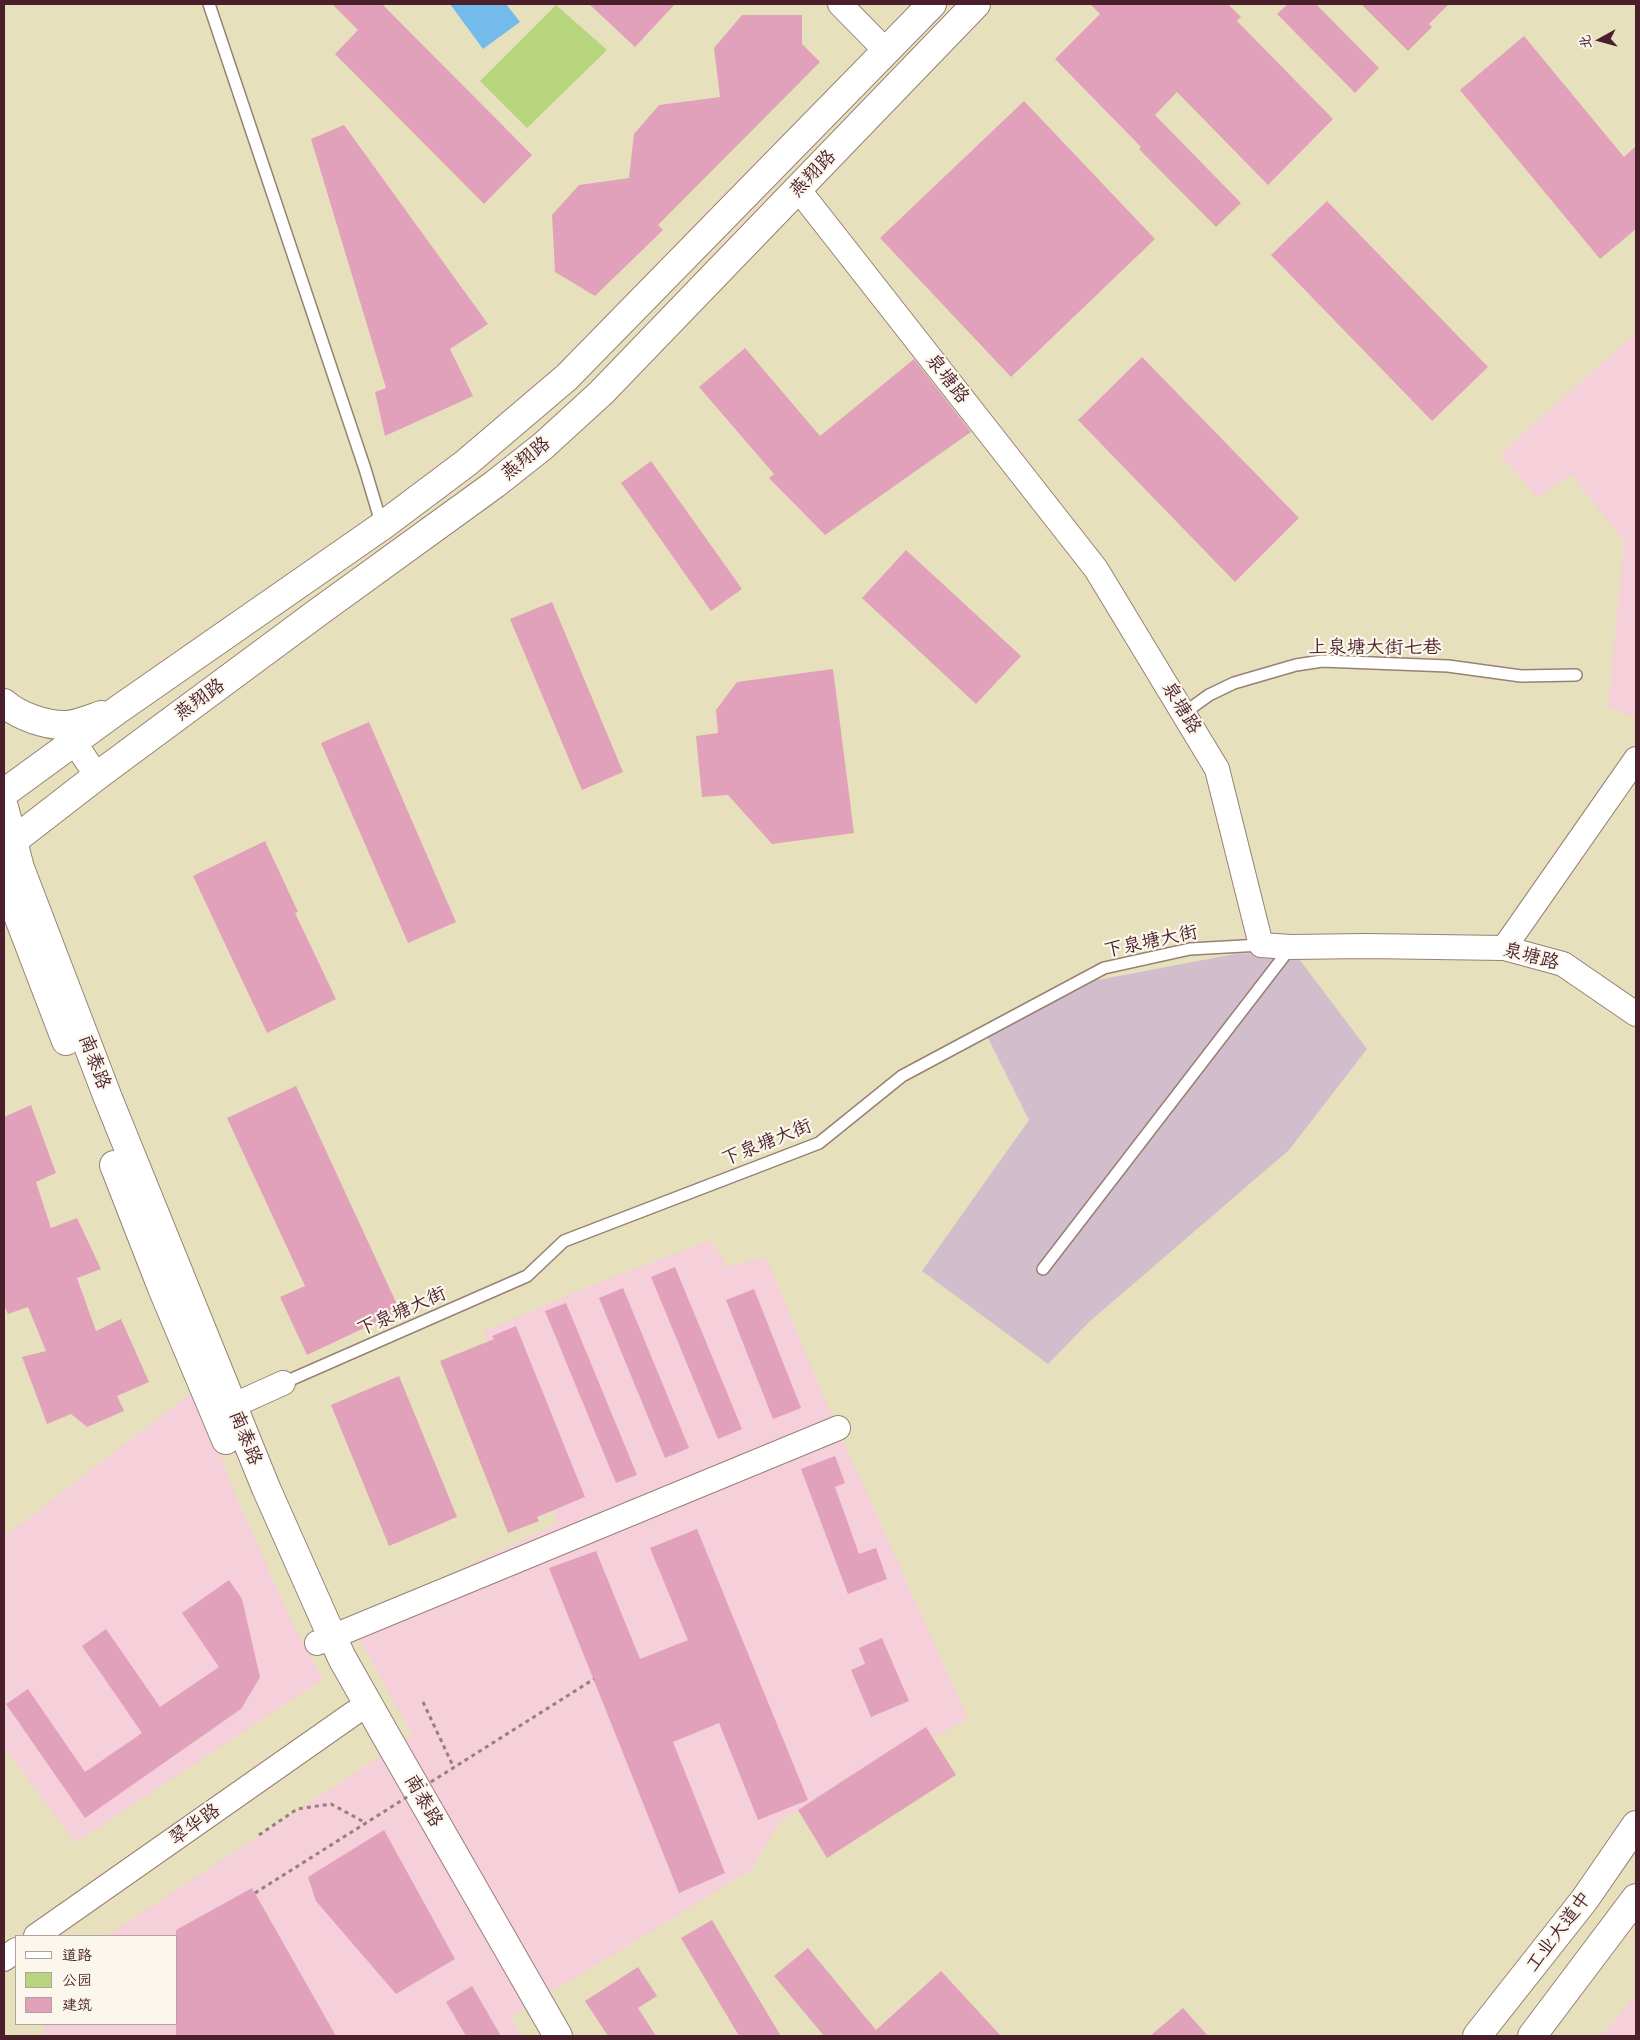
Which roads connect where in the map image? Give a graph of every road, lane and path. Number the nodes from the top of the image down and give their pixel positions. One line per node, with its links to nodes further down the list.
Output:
1 (209, 4): 7 (lane)
2 (840, 4): 5 (street)
3 (932, 4): 5 (main road, 燕翔路)
4 (976, 4): 6 (main road, 燕翔路)
5 (886, 51): 7 (main road, 燕翔路)
6 (798, 189): 11 (street, 泉塘路); 14 (main road, 燕翔路)
7 (382, 526): 10 (main road, 燕翔路)
8 (1576, 675): 11 (lane, 上泉塘大街七巷)
9 (4, 703): 10 (main road)
10 (119, 709): 12 (main road, 燕翔路)
11 (1184, 713): 20 (street, 泉塘路)
12 (74, 742): 14 (street); 15 (main road, 燕翔路)
13 (1636, 760): 22 (street)
14 (98, 776): 17 (main road, 燕翔路)
15 (4, 793)
16 (4, 807): 17 (main road, 南泰路)
17 (8, 845): 27 (main road, 南泰路)
18 (4, 880): 23 (main road, 南泰路)
19 (4, 931): 23 (main road)
20 (1261, 945): 21 (street, 泉塘路); 26 (lane, 下泉塘大街)
21 (1291, 947): 22 (street, 泉塘路); 25 (lane)
22 (1504, 948): 24 (street, 泉塘路)
23 (36, 964): 29 (main road, 南泰路)
24 (1636, 1014)
25 (1044, 1269)
26 (284, 1383): 27 (street)
27 (232, 1406): 29 (main road, 南泰路)
28 (838, 1428): 29 (street)
29 (325, 1640): 32 (main road, 南泰路); 43 (main road, 南泰路)
30 (594, 1679): 33 (path, bridge)
31 (423, 1702): 33 (path)
32 (354, 1713): 39 (street, 翠华路); 42 (main road, 南泰路)
33 (454, 1768): 34 (path, bridge)
34 (366, 1823): 36 (path); 37 (path, bridge)
35 (1636, 1825): 44 (main road, 工业大道中)
36 (260, 1835)
37 (255, 1892)
38 (1636, 1898): 45 (main road)
39 (37, 1935)
40 (15, 1951): 41 (street)
41 (4, 1959)
42 (541, 2036)
43 (558, 2036)
44 (1477, 2036)
45 (1532, 2036)

